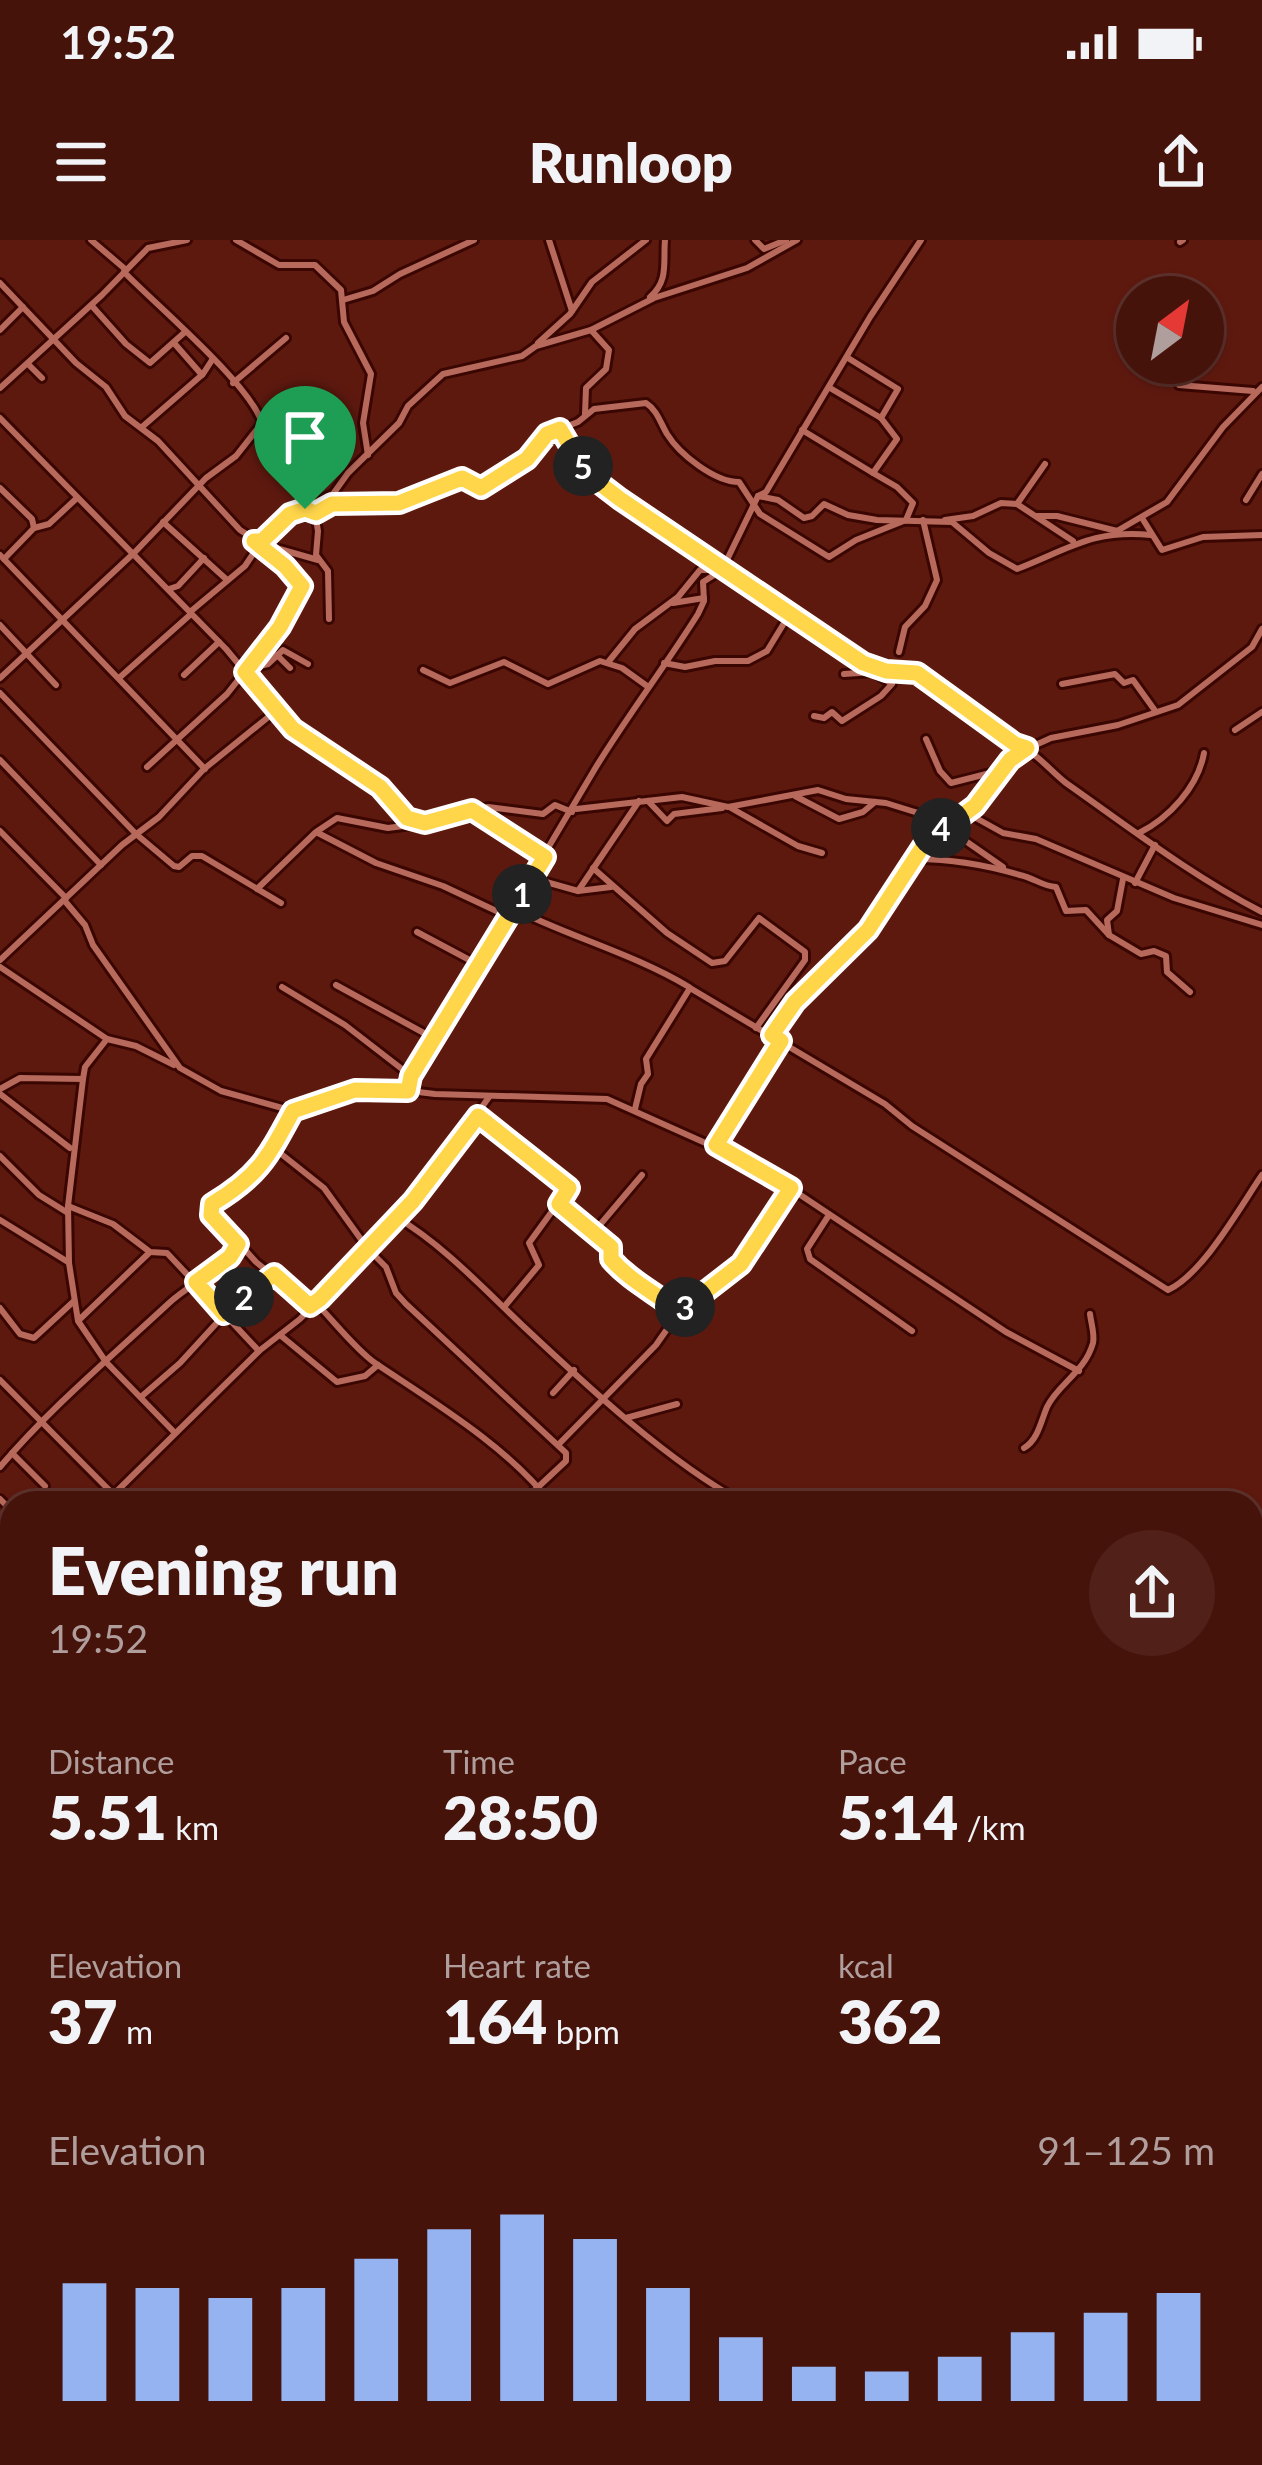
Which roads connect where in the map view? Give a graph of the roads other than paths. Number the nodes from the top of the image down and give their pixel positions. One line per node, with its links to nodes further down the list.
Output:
1 (93, 240): 13 (street)
2 (187, 240): 12 (street)
3 (236, 240): 15 (street)
4 (474, 240): 15 (street)
5 (549, 240): 19 (street)
6 (646, 240): 19 (street)
7 (665, 240): 16 (street)
8 (755, 240): 9 (street)
9 (786, 240)
10 (797, 240): 16 (street)
11 (922, 240): 28 (street)
12 (167, 241): 13 (street)
13 (125, 270): 18 (street); 22 (street)
14 (0, 284): 17 (street)
15 (343, 301): 43 (street)
16 (641, 304): 21 (street)
17 (23, 306): 20 (street); 24 (street)
18 (91, 306): 24 (street); 25 (street)
19 (572, 311): 26 (street)
20 (0, 330)
21 (591, 330): 26 (street); 37 (street)
22 (185, 332): 25 (street); 27 (street)
23 (286, 338): 32 (street)
24 (54, 339): 29 (street); 40 (street)
25 (174, 343): 30 (street)
26 (536, 346): 43 (street)
27 (209, 356): 30 (street); 32 (street)
28 (848, 358): 35 (street); 38 (street)
29 (28, 364): 31 (street); 34 (street)
30 (199, 371): 40 (street)
31 (42, 378)
32 (233, 383): 47 (street)
33 (1179, 385): 36 (street)
34 (0, 388)
35 (830, 388): 38 (street); 42 (street)
36 (1259, 391): 56 (street)
37 (584, 417): 41 (street); 50 (street)
38 (881, 418): 45 (street)
39 (1, 421): 49 (street)
40 (142, 427): 47 (street)
41 (560, 429): 54 (street); 71 (street)
42 (802, 430): 45 (street); 50 (street)
43 (368, 455): 53 (street)
44 (1045, 464): 52 (street)
45 (873, 473): 57 (street)
46 (1262, 474): 51 (street)
47 (199, 486): 59 (street); 65 (street)
48 (0, 488): 61 (street)
49 (76, 498): 61 (street); 67 (street)
50 (757, 500): 57 (street); 57 (street); 71 (street)
51 (1246, 500)
52 (1018, 504): 55 (street); 60 (street)
53 (305, 509): 54 (street); 65 (street)
54 (315, 513): 70 (street)
55 (1037, 516): 62 (street); 66 (street)
56 (1142, 518): 62 (street); 63 (street)
57 (906, 520): 58 (street)
58 (923, 520): 60 (street); 84 (street)
59 (161, 521): 67 (street); 68 (street)
60 (941, 521): 66 (street)
61 (34, 528): 69 (street)
62 (1117, 531): 63 (street); 66 (street)
63 (1151, 535): 64 (street)
64 (1262, 536)
65 (257, 543): 70 (street); 72 (street); 92 (street)
66 (1076, 543)
67 (135, 552): 73 (street); 79 (street)
68 (203, 558): 72 (street); 73 (street)
69 (2, 559): 79 (street)
70 (320, 560): 78 (street)
71 (722, 570): 74 (street); 75 (street); 77 (street)
72 (226, 579): 76 (street)
73 (169, 589): 76 (street)
74 (704, 598): 75 (street); 89 (street)
75 (670, 604): 88 (street)
76 (191, 613): 82 (street); 97 (street)
77 (789, 615): 89 (street); 109 (street)
78 (329, 619)
79 (64, 620): 85 (street); 97 (street)
80 (0, 625): 85 (street)
81 (1260, 636): 103 (street)
82 (219, 642): 87 (street); 92 (street)
83 (194, 650): 87 (street)
84 (899, 652)
85 (26, 653): 96 (street); 99 (street)
86 (278, 655): 90 (street); 91 (street); 92 (street)
87 (201, 658): 95 (street)
88 (608, 662): 93 (street); 100 (street)
89 (664, 663): 100 (street)
90 (308, 664)
91 (290, 668)
92 (246, 670): 102 (street); 108 (street)
93 (423, 670)
94 (844, 674): 105 (street)
95 (184, 675)
96 (0, 678)
97 (119, 678): 108 (street)
98 (1061, 684): 103 (street)
99 (56, 685)
100 (648, 686): 120 (street)
101 (0, 693): 128 (street)
102 (277, 710): 113 (street); 123 (street)
103 (1156, 712): 109 (street)
104 (1262, 712): 106 (street)
105 (814, 716)
106 (1235, 730)
107 (926, 739): 114 (street)
108 (178, 740): 112 (street); 113 (street)
109 (1027, 748): 114 (street); 127 (street)
110 (1204, 753): 127 (street)
111 (0, 760): 133 (street)
112 (147, 766)
113 (205, 769): 128 (street)
114 (1002, 770): 121 (street)
115 (795, 796): 117 (street); 117 (street); 118 (street)
116 (642, 800): 118 (street); 118 (street); 120 (street); 134 (street)
117 (876, 801): 122 (street)
118 (727, 806): 130 (street)
119 (472, 810): 120 (street); 123 (street); 131 (street)
120 (572, 811): 131 (street)
121 (967, 813): 122 (street); 136 (street)
122 (956, 818): 124 (street)
123 (418, 823): 126 (street)
124 (940, 829): 132 (street); 135 (street)
125 (0, 831): 142 (street)
126 (316, 832): 139 (street); 146 (street)
127 (1138, 833): 129 (street)
128 (136, 834): 133 (street); 139 (street)
129 (1155, 845): 137 (street); 145 (street)
130 (822, 853)
131 (545, 857): 141 (street)
132 (916, 859): 135 (street); 157 (street)
133 (101, 865): 142 (street)
134 (593, 868): 138 (street); 140 (street)
135 (1009, 872): 149 (street)
136 (1124, 879): 137 (street); 149 (street)
137 (1136, 884): 147 (street)
138 (613, 887): 140 (street); 156 (street)
139 (257, 889): 143 (street)
140 (578, 891): 141 (street)
141 (523, 892): 144 (street)
142 (65, 899): 150 (street); 161 (street)
143 (280, 903)
144 (512, 908): 146 (street); 154 (street)
145 (1262, 912)
146 (507, 916): 151 (street)
147 (1262, 925)
148 (417, 932): 151 (street)
149 (1109, 935): 155 (street)
150 (0, 963): 159 (street)
151 (478, 965): 158 (street)
152 (336, 986): 158 (street)
153 (282, 987): 162 (street)
154 (690, 988): 156 (street); 167 (street)
155 (1190, 992)
156 (756, 1028): 157 (street)
157 (772, 1035): 160 (street)
158 (434, 1038): 162 (street)
159 (107, 1039): 161 (street); 163 (street)
160 (781, 1041): 170 (street); 175 (street)
161 (180, 1068): 168 (street)
162 (411, 1076): 165 (street)
163 (82, 1078): 164 (street); 172 (street)
164 (0, 1091): 172 (street)
165 (408, 1091): 166 (street); 168 (street)
166 (490, 1096): 167 (street); 169 (street)
167 (635, 1109): 170 (street)
168 (293, 1111): 171 (street)
169 (478, 1116): 177 (street); 180 (street)
170 (716, 1145): 176 (street)
171 (275, 1149): 185 (street); 186 (street)
172 (72, 1151): 178 (street)
173 (0, 1156): 178 (street)
174 (642, 1175): 183 (street)
175 (1262, 1175)
176 (791, 1188): 179 (street); 195 (street)
177 (559, 1204): 183 (street); 194 (street)
178 (68, 1210): 187 (street); 188 (street)
179 (830, 1213): 199 (street); 205 (street)
180 (396, 1217): 186 (street); 194 (street)
181 (0, 1220): 182 (street)
182 (8, 1226): 184 (street); 188 (street)
183 (593, 1233): 195 (street)
184 (0, 1234)
185 (238, 1244): 189 (street); 190 (street)
186 (368, 1249): 192 (street); 214 (street)
187 (150, 1252): 190 (street); 198 (street)
188 (69, 1263): 191 (street)
189 (274, 1274): 192 (street); 197 (street)
190 (196, 1282): 197 (street); 202 (street)
191 (74, 1301): 193 (street); 198 (street)
192 (313, 1304): 200 (street); 203 (street)
193 (0, 1307)
194 (504, 1307): 204 (street)
195 (679, 1312): 209 (street)
196 (1090, 1314): 205 (street)
197 (224, 1315): 201 (street); 208 (street)
198 (78, 1322): 202 (street)
199 (912, 1331)
200 (280, 1334): 201 (street); 203 (street)
201 (259, 1351): 213 (street)
202 (106, 1362): 208 (street); 212 (street)
203 (378, 1365): 218 (street)
204 (574, 1370): 207 (street); 209 (street)
205 (1078, 1371): 215 (street)
206 (0, 1380): 212 (street)
207 (553, 1394)
208 (141, 1397): 213 (street)
209 (604, 1397): 211 (street); 214 (street)
210 (677, 1404): 211 (street)
211 (626, 1418): 224 (street)
212 (41, 1424): 216 (street); 220 (street)
213 (175, 1433): 221 (street)
214 (558, 1445): 218 (street)
215 (1024, 1448)
216 (12, 1453): 217 (street); 219 (street)
217 (0, 1467)
218 (537, 1485): 222 (street); 223 (street)
219 (45, 1486)
220 (111, 1491)
221 (113, 1491)
222 (532, 1491)
223 (542, 1491)
224 (721, 1491)

